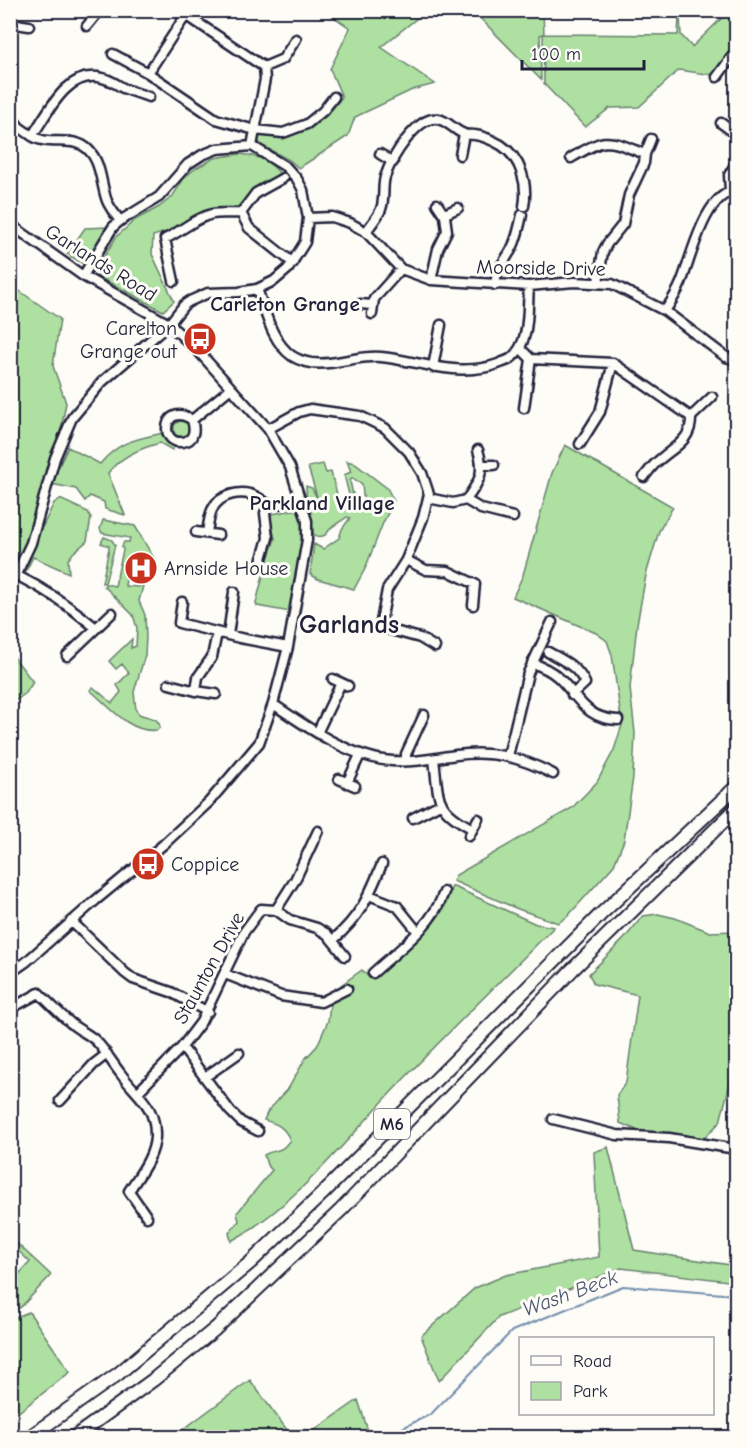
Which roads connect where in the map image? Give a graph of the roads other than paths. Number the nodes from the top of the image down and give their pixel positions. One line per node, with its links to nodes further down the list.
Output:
1 (100, 10): 5 (street)
2 (187, 13): 9 (street); 10 (street)
3 (10, 23): 4 (street)
4 (29, 26)
5 (87, 26)
6 (296, 39): 9 (street)
7 (736, 51): 11 (street)
8 (113, 54): 10 (street)
9 (264, 67): 16 (street)
10 (147, 73): 16 (street)
11 (717, 77)
12 (149, 97): 19 (street)
13 (334, 97): 16 (street)
14 (10, 115): 19 (street)
15 (721, 123): 18 (street)
16 (255, 129): 21 (street)
17 (464, 134): 24 (street); 26 (street); 44 (street)
18 (736, 135)
19 (32, 136): 35 (street)
20 (651, 139): 23 (street)
21 (252, 146): 34 (street); 35 (street)
22 (380, 153): 26 (street)
23 (645, 154): 25 (street); 43 (street)
24 (460, 155)
25 (571, 158)
26 (393, 162): 37 (street)
27 (736, 163): 29 (street)
28 (283, 178): 32 (street)
29 (733, 191): 48 (street)
30 (437, 204): 33 (street)
31 (458, 208): 33 (street)
32 (241, 213): 38 (street); 42 (street)
33 (445, 216): 41 (street)
34 (309, 218): 37 (street, Moorside Drive); 38 (street)
35 (120, 221): 40 (street)
36 (10, 224): 40 (street, Garlands Road)
37 (366, 232): 39 (street, Moorside Drive)
38 (293, 263): 46 (street)
39 (400, 269): 41 (street, Moorside Drive); 47 (street)
40 (83, 276): 49 (street, Garlands Road)
41 (431, 280): 44 (street, Moorside Drive)
42 (174, 281)
43 (598, 282): 45 (street, Moorside Drive); 48 (street, Moorside Drive)
44 (495, 285): 45 (street, Moorside Drive)
45 (529, 286): 51 (street)
46 (257, 289): 49 (street); 55 (street)
47 (360, 304)
48 (665, 311): 53 (street, Moorside Drive)
49 (169, 324): 56 (street, Garlands Road); 82 (street)
50 (441, 326): 55 (street)
51 (520, 348): 52 (street); 55 (street)
52 (531, 359): 54 (street); 58 (street)
53 (736, 360)
54 (613, 363): 59 (street); 62 (street)
55 (433, 367)
56 (231, 388): 60 (street); 61 (street, Garlands Road)
57 (712, 397): 59 (street)
58 (524, 408)
59 (691, 417): 66 (street)
60 (192, 420)
61 (268, 429): 67 (street); 69 (street, Garlands Road)
62 (580, 444)
63 (478, 450): 64 (street)
64 (483, 465): 65 (street); 68 (street)
65 (494, 465)
66 (644, 477)
67 (428, 498): 68 (street); 75 (street)
68 (466, 500): 71 (street)
69 (302, 501): 70 (street); 85 (street, Garlands Road)
70 (269, 505): 73 (street); 76 (street)
71 (513, 517)
72 (196, 532): 73 (street)
73 (207, 533): 74 (street)
74 (218, 535)
75 (406, 560): 79 (street); 86 (street)
76 (261, 562)
77 (234, 592): 84 (street)
78 (182, 602): 83 (street)
79 (473, 605)
80 (112, 613): 82 (street)
81 (552, 622): 89 (street)
82 (96, 628): 88 (street)
83 (217, 633): 84 (street); 94 (street)
84 (228, 635): 85 (street)
85 (288, 647): 97 (street, Garlands Road)
86 (435, 647)
87 (548, 652): 90 (street)
88 (67, 656)
89 (532, 663): 91 (street); 102 (street)
90 (571, 664): 91 (street); 96 (street)
91 (558, 677): 96 (street)
92 (341, 683): 100 (street)
93 (169, 684): 94 (street)
94 (196, 691): 95 (street)
95 (216, 694)
96 (572, 695): 99 (street)
97 (273, 704): 100 (street); 117 (street, Garlands Road)
98 (423, 715): 104 (street)
99 (618, 720)
100 (318, 731): 101 (street)
101 (360, 754): 104 (street); 106 (street)
102 (508, 756): 103 (street); 105 (street)
103 (434, 759): 104 (street); 108 (street)
104 (406, 761)
105 (553, 774)
106 (347, 783)
107 (736, 787): 137 (highway, M6)
108 (440, 804): 110 (street); 111 (street)
109 (736, 809): 138 (highway, M6)
110 (413, 818)
111 (478, 819)
112 (318, 831): 116 (street, Staunton Drive)
113 (382, 864): 115 (street)
114 (444, 892): 118 (street)
115 (369, 895): 118 (street); 119 (street)
116 (276, 910): 119 (street); 123 (street, Staunton Drive)
117 (71, 921): 121 (street, Garlands Road); 126 (street)
118 (418, 932): 122 (street)
119 (333, 940): 120 (street)
120 (345, 956)
121 (10, 973)
122 (373, 973)
123 (225, 974): 124 (street); 126 (street, Staunton Drive)
124 (347, 989)
125 (10, 1009): 129 (street)
126 (208, 1012): 127 (street, Staunton Drive)
127 (182, 1047): 130 (street); 131 (street, Staunton Drive)
128 (239, 1053): 130 (street)
129 (107, 1054): 131 (street); 132 (street)
130 (205, 1077): 134 (street)
131 (138, 1092): 136 (street)
132 (60, 1101)
133 (553, 1119): 135 (street)
134 (258, 1131)
135 (736, 1149)
136 (147, 1217)
137 (28, 1437)
138 (73, 1437)

